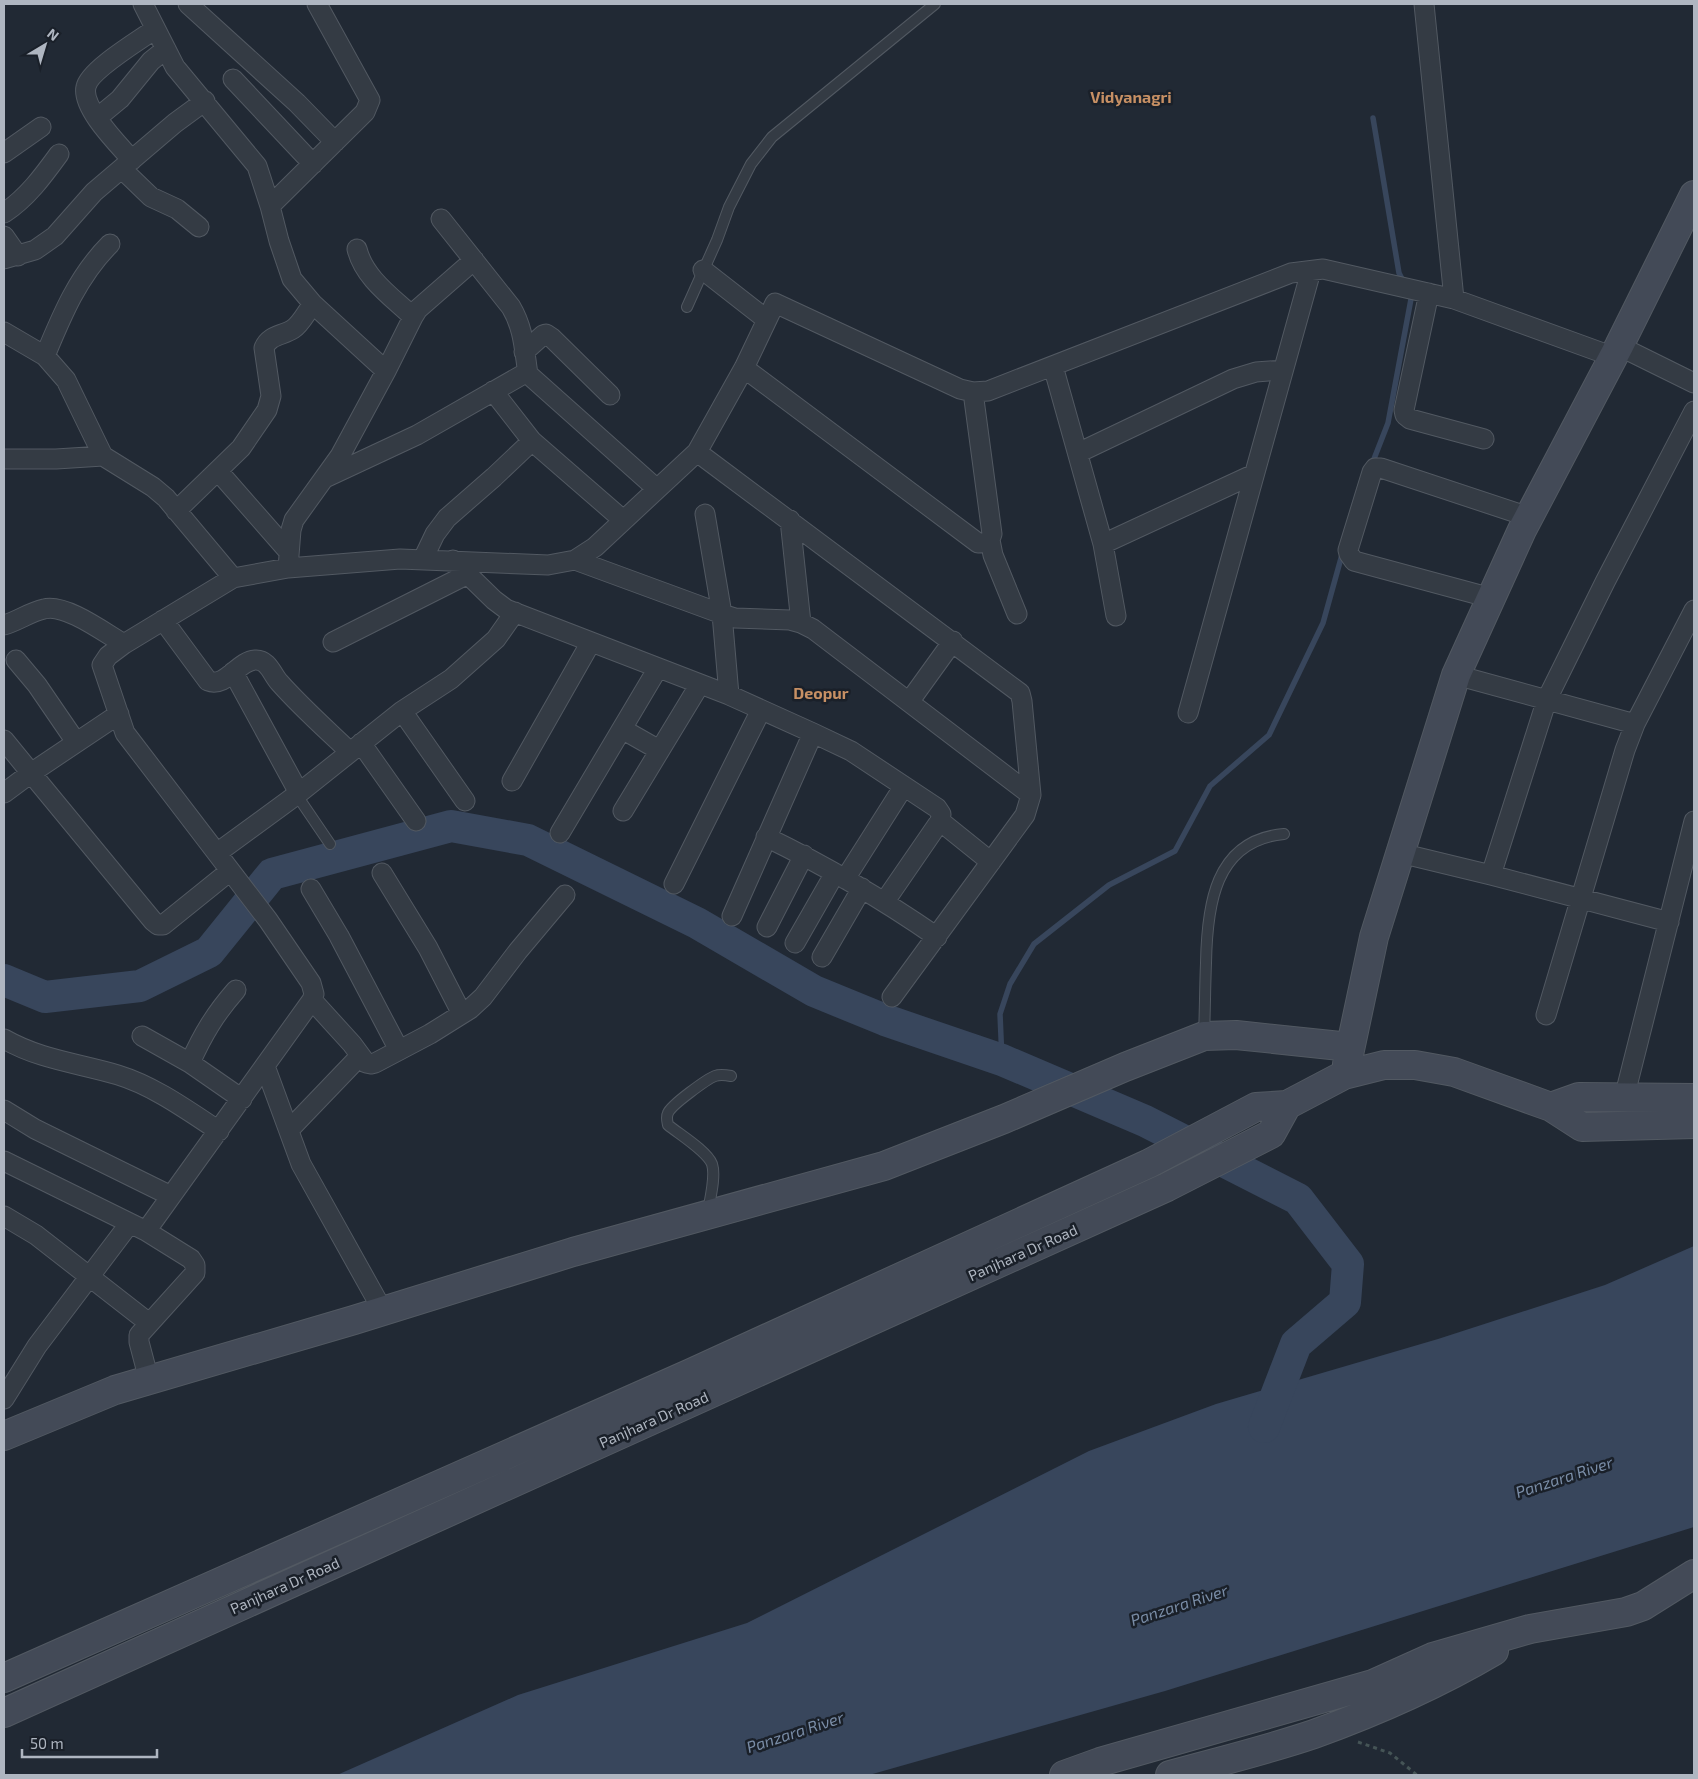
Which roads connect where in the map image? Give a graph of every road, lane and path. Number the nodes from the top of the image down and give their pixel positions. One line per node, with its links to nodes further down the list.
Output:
1 (143, 4): 6 (street)
2 (188, 4): 12 (street)
3 (317, 4): 12 (street)
4 (935, 4): 27 (lane)
5 (1424, 4): 30 (street)
6 (156, 28): 7 (street); 10 (street)
7 (166, 49): 9 (street); 10 (street)
8 (233, 79): 15 (street)
9 (205, 101): 16 (street); 18 (street)
10 (97, 118): 16 (street)
11 (41, 127): 13 (street)
12 (335, 142): 15 (street)
13 (4, 153)
14 (59, 154): 19 (street)
15 (313, 164): 18 (street)
16 (127, 165): 21 (street); 25 (street)
17 (1694, 198): 37 (street)
18 (270, 206): 31 (street)
19 (4, 213)
20 (441, 219): 26 (street)
21 (199, 227)
22 (4, 236): 25 (street)
23 (110, 244): 38 (street)
24 (357, 249): 33 (street)
25 (11, 257)
26 (474, 260): 33 (street); 36 (street)
27 (704, 270): 32 (lane); 34 (street)
28 (1310, 271): 29 (street); 39 (street); 41 (street)
29 (1429, 293): 30 (street); 49 (street)
30 (1454, 299): 37 (street)
31 (313, 304): 42 (street); 55 (street)
32 (687, 307)
33 (413, 317): 42 (street)
34 (767, 320): 40 (street); 46 (street)
35 (4, 332): 38 (street)
36 (524, 352): 43 (street); 47 (street)
37 (1616, 352): 44 (street); 61 (street)
38 (45, 356): 53 (street)
39 (1053, 366): 46 (street); 52 (street)
40 (744, 368): 51 (street); 64 (street)
41 (1283, 370): 52 (street); 56 (street)
42 (386, 371): 57 (street)
43 (528, 374): 45 (street); 58 (street)
44 (1694, 384)
45 (493, 391): 50 (street); 57 (street)
46 (972, 392): 64 (street)
47 (610, 395)
48 (1694, 411): 91 (street)
49 (1484, 439)
50 (532, 440): 62 (street); 66 (street)
51 (697, 452): 58 (street); 63 (street)
52 (1078, 454): 65 (street)
53 (103, 456): 54 (street); 59 (street)
54 (4, 459)
55 (218, 471): 59 (street); 67 (street)
56 (1254, 474): 65 (street); 95 (street)
57 (325, 478): 67 (street)
58 (657, 489): 62 (street)
59 (176, 511): 71 (street)
60 (705, 514): 75 (street)
61 (1529, 517): 72 (street); 72 (street)
62 (623, 520): 69 (street)
63 (790, 520): 79 (street); 81 (street)
64 (990, 540): 76 (street)
65 (1103, 544): 77 (street)
66 (423, 559): 67 (street); 68 (street)
67 (289, 560): 71 (street)
68 (453, 560): 69 (street); 70 (street)
69 (575, 560): 75 (street)
70 (468, 574): 73 (street); 82 (street)
71 (233, 578): 78 (street)
72 (1491, 598): 88 (street)
73 (515, 612): 83 (street); 94 (street)
74 (1694, 612): 97 (street)
75 (722, 614): 79 (street); 90 (street)
76 (1017, 614)
77 (1116, 616)
78 (163, 620): 84 (street); 87 (street)
79 (801, 623): 92 (street)
80 (4, 625): 84 (street)
81 (952, 641): 92 (street); 109 (street)
82 (333, 642)
83 (590, 642): 86 (street); 105 (street)
84 (124, 644): 96 (street)
85 (16, 660): 101 (street)
86 (658, 668): 89 (street); 98 (street)
87 (233, 672): 102 (street); 108 (street)
88 (1456, 675): 91 (street); 120 (street)
89 (700, 684): 90 (street); 103 (street)
90 (728, 695): 93 (street)
91 (1547, 699): 97 (street); 124 (street)
92 (909, 702): 109 (street)
93 (761, 710): 99 (street); 127 (street)
94 (402, 711): 102 (street); 110 (street)
95 (1188, 712)
96 (119, 714): 101 (street); 119 (street)
97 (1635, 724): 131 (street)
98 (622, 729): 103 (street); 115 (street)
99 (813, 733): 106 (street); 117 (street)
100 (4, 740): 104 (street)
101 (76, 742): 104 (street)
102 (355, 748): 108 (street); 114 (street)
103 (659, 750): 111 (street)
104 (31, 773): 107 (street); 126 (street)
105 (512, 781)
106 (904, 786): 112 (street); 125 (street)
107 (4, 792)
108 (297, 793): 118 (lane); 119 (street)
109 (1031, 795): 122 (street)
110 (465, 801)
111 (623, 810)
112 (940, 821): 122 (street); 132 (street)
113 (1694, 821): 134 (street)
114 (416, 822)
115 (560, 832)
116 (1284, 834): 145 (lane)
117 (766, 837): 121 (street); 133 (street)
118 (330, 844)
119 (217, 853): 126 (street)
120 (1400, 853): 124 (street); 147 (street)
121 (804, 855): 125 (street); 135 (street)
122 (991, 862): 136 (street)
123 (382, 873): 142 (street)
124 (1491, 875): 131 (street)
125 (840, 876): 129 (street); 137 (street)
126 (236, 879): 141 (street)
127 (674, 884)
128 (311, 888): 148 (street)
129 (862, 888): 132 (street); 138 (street)
130 (565, 895): 142 (street)
131 (1580, 898): 134 (street); 143 (street)
132 (885, 901): 136 (street)
133 (732, 916)
134 (1669, 922): 154 (street)
135 (766, 927)
136 (937, 937): 140 (street)
137 (795, 943)
138 (822, 957)
139 (236, 990): 150 (street)
140 (892, 997)
141 (312, 1000): 149 (street); 151 (street)
142 (462, 1014): 148 (street)
143 (1546, 1015)
144 (142, 1036): 150 (street)
145 (1204, 1036): 147 (street); 165 (street)
146 (4, 1039): 162 (street)
147 (1350, 1048): 152 (street)
148 (399, 1050): 149 (street)
149 (360, 1056): 161 (street)
150 (190, 1063): 156 (street)
151 (265, 1066): 156 (street); 161 (street)
152 (1344, 1075): 157 (street, Panjhara Dr Road); 158 (street, Panjhara Dr Road)
153 (731, 1076): 165 (lane)
154 (1624, 1098): 155 (street); 158 (street)
155 (1694, 1098)
156 (242, 1099): 162 (street)
157 (1287, 1105): 176 (street, Panjhara Dr Road); 177 (street, Panjhara Dr Road)
158 (1551, 1107): 160 (street, Panjhara Dr Road)
159 (4, 1110): 164 (street)
160 (1694, 1124)
161 (289, 1130): 169 (street)
162 (219, 1131): 164 (street)
163 (4, 1162): 167 (street)
164 (172, 1196): 167 (street)
165 (708, 1215): 169 (street)
166 (4, 1216): 168 (street)
167 (138, 1227): 168 (street); 170 (street)
168 (90, 1276): 170 (street); 172 (street)
169 (383, 1311): 171 (street)
170 (149, 1323): 171 (street)
171 (150, 1380): 173 (street)
172 (4, 1398)
173 (4, 1436)
174 (1690, 1579): 175 (street)
175 (1530, 1629): 178 (street); 179 (street)
176 (4, 1678)
177 (4, 1713)
178 (1324, 1730): 180 (street); 181 (path)
179 (1064, 1775)
180 (1170, 1775)
181 (1418, 1775)

